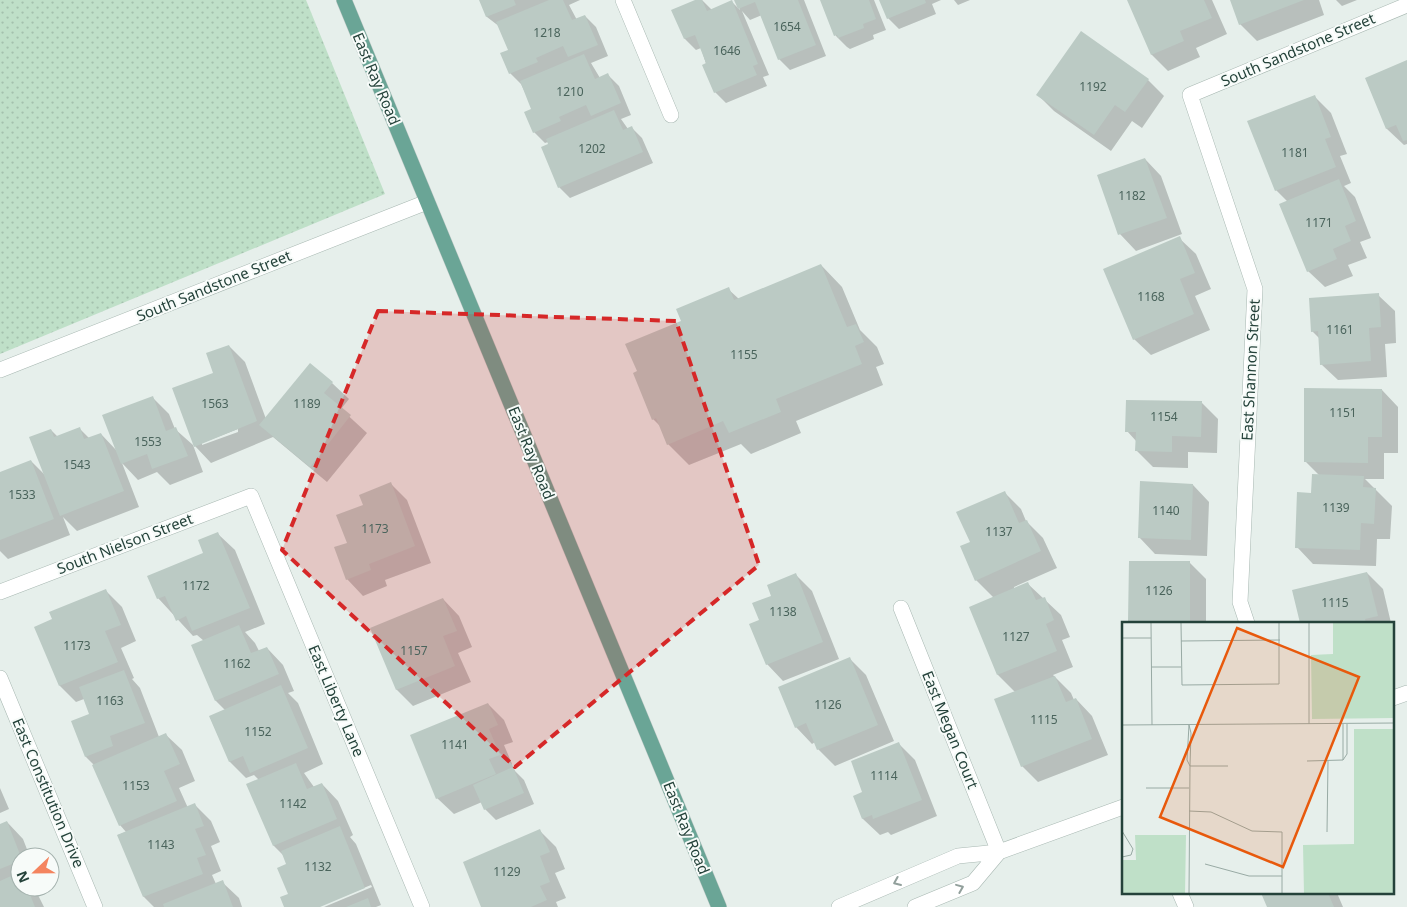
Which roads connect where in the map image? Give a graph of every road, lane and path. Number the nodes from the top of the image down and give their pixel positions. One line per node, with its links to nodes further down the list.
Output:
1 (344, 0): 6 (main road, East Ray Road)
2 (623, 0): 5 (street)
3 (1407, 5): 4 (street, South Sandstone Street)
4 (1190, 95): 11 (street, East Shannon Street)
5 (671, 115)
6 (427, 202): 7 (street, South Sandstone Street); 20 (main road, East Ray Road)
7 (0, 370)
8 (251, 496): 9 (street, South Nielson Street); 19 (street, East Liberty Lane)
9 (0, 592)
10 (901, 608): 16 (street, East Megan Court)
11 (1247, 622)
12 (0, 678): 18 (street, East Constitution Drive)
13 (1407, 693): 14 (street)
14 (1394, 698)
15 (1122, 807): 16 (street)
16 (999, 852): 21 (street, one-way to 21); 22 (street, one-way to 16)
17 (1180, 894): 23 (street)
18 (95, 907)
19 (422, 907)
20 (719, 907)
21 (839, 907)
22 (915, 907)
23 (1186, 907)

